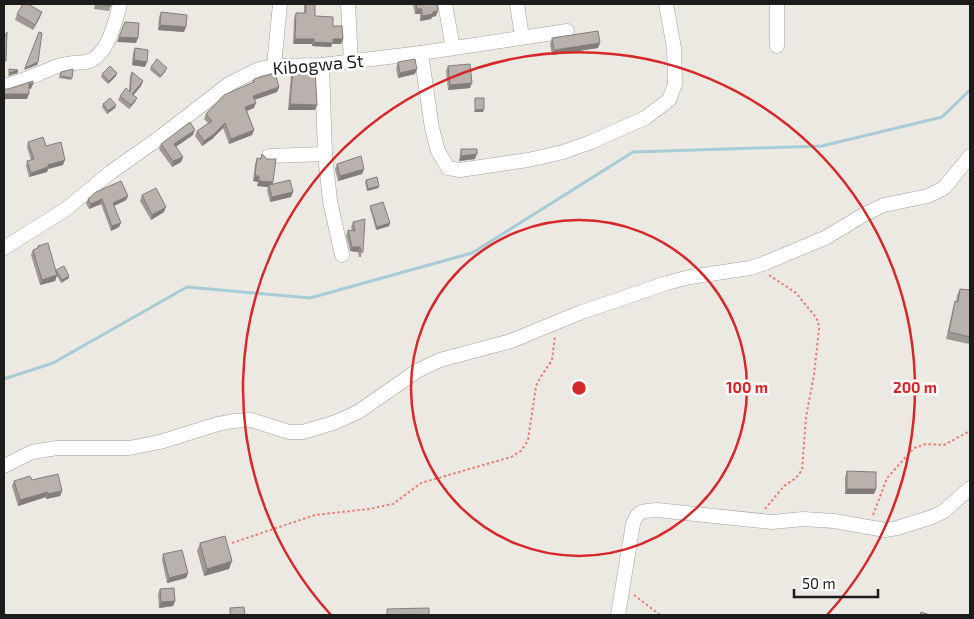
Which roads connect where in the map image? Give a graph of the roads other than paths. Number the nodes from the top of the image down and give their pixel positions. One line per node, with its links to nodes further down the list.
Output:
1 (120, 4): 16 (street)
2 (280, 4): 15 (street)
3 (348, 4): 13 (street)
4 (445, 4): 11 (street)
5 (517, 4): 9 (street)
6 (666, 4): 12 (street)
7 (777, 4): 10 (street)
8 (567, 30): 9 (street, Kibogwa St)
9 (522, 37): 11 (street, Kibogwa St)
10 (777, 46)
11 (452, 48): 12 (street, Kibogwa St)
12 (421, 53): 13 (street, Kibogwa St)
13 (351, 62): 14 (street, Kibogwa St)
14 (322, 65): 15 (street, Kibogwa St); 17 (street)
15 (274, 66): 20 (street, Kibogwa St)
16 (4, 86)
17 (325, 154): 18 (street); 21 (street)
18 (269, 156)
19 (970, 156): 22 (street)
20 (4, 248)
21 (342, 255)
22 (4, 466)
23 (970, 488): 24 (street)
24 (618, 615)

